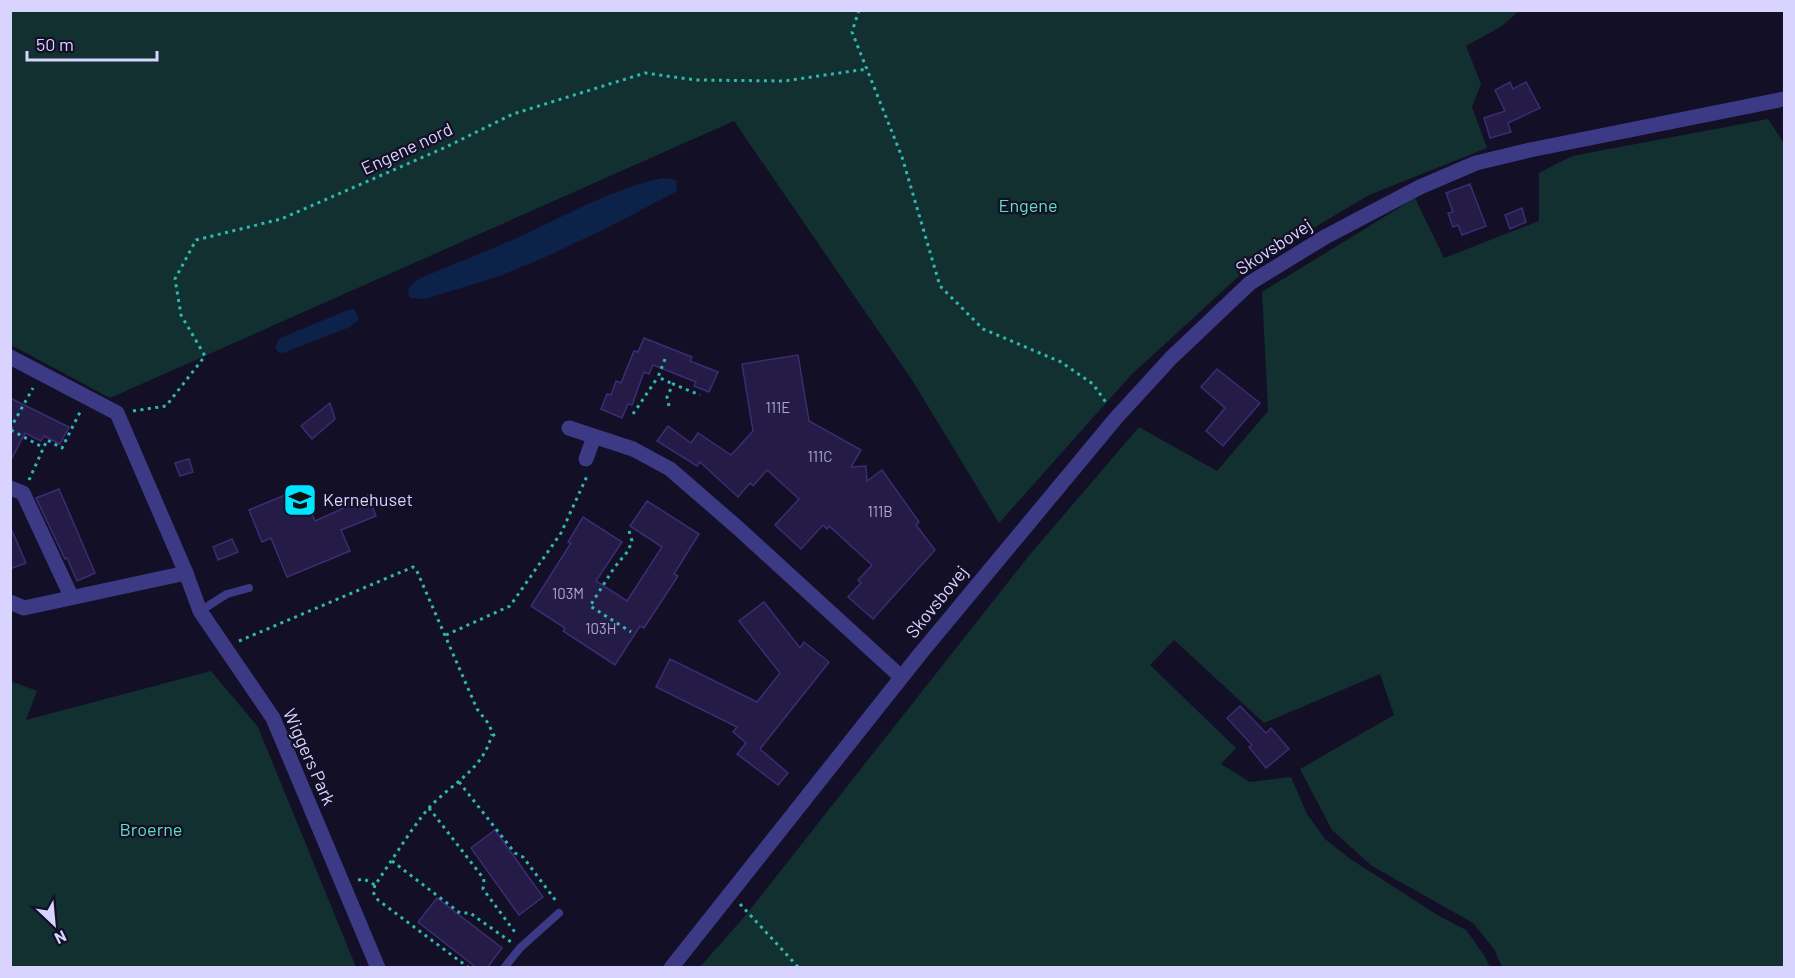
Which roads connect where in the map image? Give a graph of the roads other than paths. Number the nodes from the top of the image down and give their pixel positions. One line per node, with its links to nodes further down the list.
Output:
1 (1785, 99): 12 (street, Skovsbovej)
2 (10, 357): 7 (street, Wiggers Park)
3 (569, 428): 4 (street)
4 (594, 437): 5 (street); 12 (street)
5 (586, 459)
6 (16, 491): 9 (street)
7 (186, 573): 9 (street); 11 (street, Wiggers Park)
8 (249, 588): 11 (lane)
9 (71, 596): 10 (street)
10 (10, 602)
11 (200, 611): 14 (street, Wiggers Park)
12 (901, 677): 16 (street, Skovsbovej)
13 (558, 913): 15 (lane)
14 (378, 968)
15 (504, 968)
16 (671, 968)

